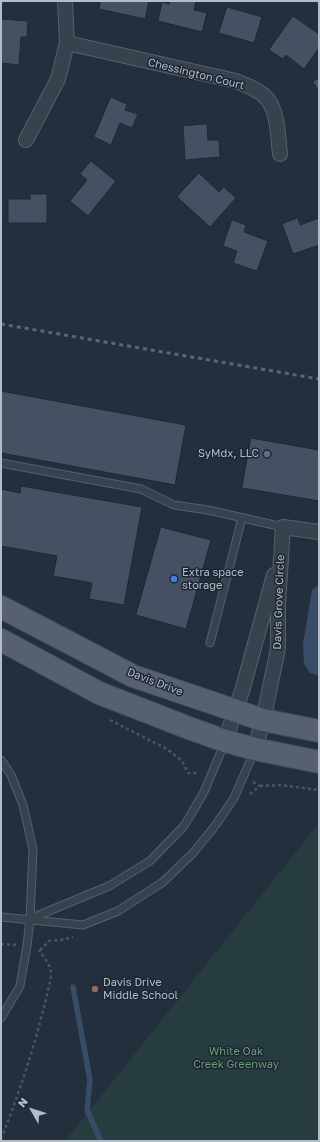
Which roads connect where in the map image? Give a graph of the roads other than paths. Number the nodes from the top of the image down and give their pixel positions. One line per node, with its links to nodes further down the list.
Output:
1 (65, 1): 2 (street)
2 (67, 43): 3 (street); 4 (street, Chessington Court)
3 (26, 140)
4 (280, 154)
5 (1, 463): 6 (lane)
6 (242, 518): 7 (lane); 12 (lane)
7 (283, 527): 8 (street); 9 (street, Davis Grove Circle)
8 (319, 532)
9 (281, 548): 13 (street, Davis Grove Circle); 14 (street, Davis Grove Circle)
10 (1, 607): 13 (main road, Davis Drive)
11 (1, 640): 16 (main road)
12 (210, 643)
13 (236, 711): 14 (main road, Davis Drive); 16 (street, Davis Grove Circle)
14 (263, 720): 15 (main road, Davis Drive); 17 (street, Davis Grove Circle)
15 (319, 730)
16 (225, 741): 17 (main road); 21 (lane)
17 (255, 749): 19 (main road); 21 (lane)
18 (1, 760): 21 (lane)
19 (319, 762)
20 (1, 917): 21 (lane)
21 (30, 919): 22 (lane)
22 (1, 1018)

